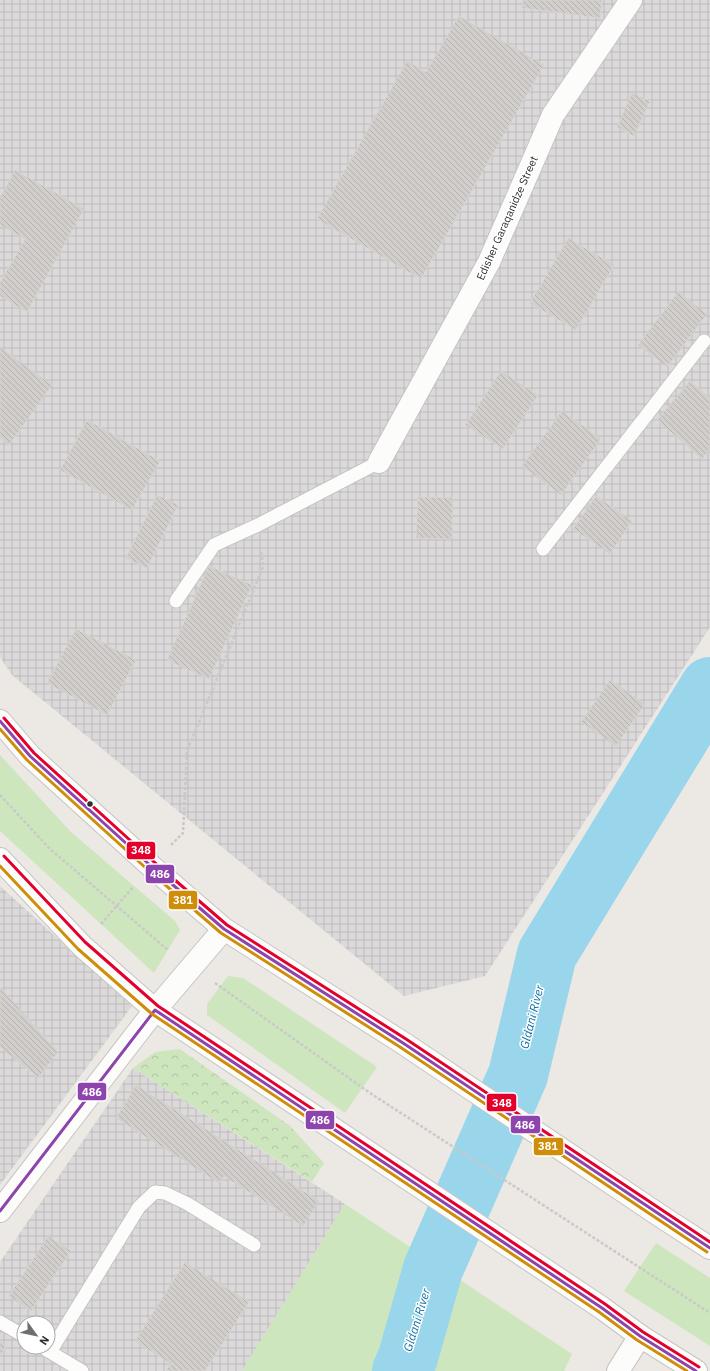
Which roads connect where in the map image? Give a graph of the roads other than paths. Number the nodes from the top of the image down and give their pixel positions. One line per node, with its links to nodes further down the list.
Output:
1 (631, 0): 3 (main road, Edisher Garaqanidze Street)
2 (704, 341): 4 (lane)
3 (379, 462): 5 (lane)
4 (543, 549)
5 (176, 601)
6 (0, 721): 8 (main road)
7 (0, 859): 9 (main road)
8 (224, 929): 9 (main road); 12 (main road)
9 (155, 1010): 10 (main road); 16 (main road)
10 (0, 1211)
11 (254, 1245): 15 (lane)
12 (710, 1248)
13 (0, 1322): 14 (lane)
14 (16, 1331)
15 (56, 1334)
16 (640, 1336): 19 (main road); 20 (main road)
17 (56, 1355): 18 (lane)
18 (82, 1371)
19 (618, 1371)
20 (696, 1371)

